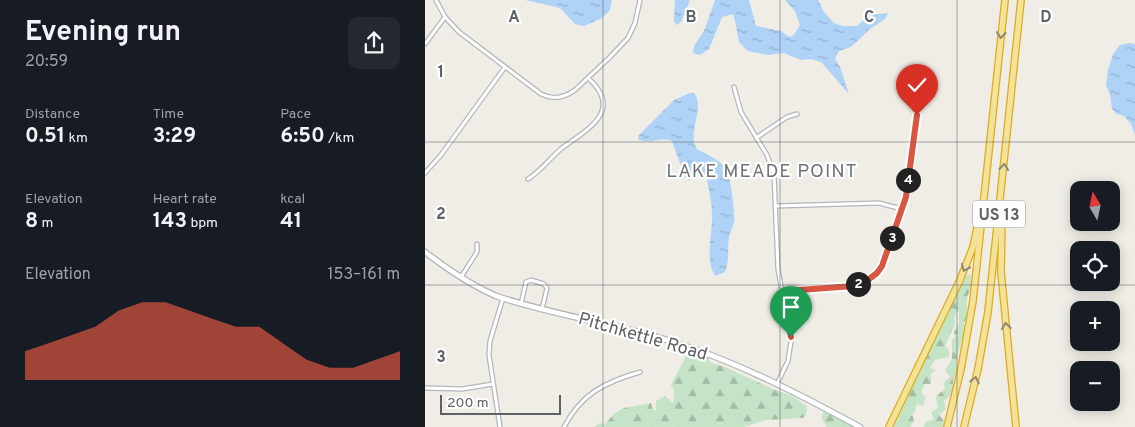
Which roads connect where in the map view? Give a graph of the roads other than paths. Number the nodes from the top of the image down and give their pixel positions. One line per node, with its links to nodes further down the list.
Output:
1 (436, 0): 5 (street)
2 (640, 0): 8 (street)
3 (1005, 0): 16 (highway, US 13, one-way to 16)
4 (1021, 0): 15 (highway, US 13, one-way to 4)
5 (445, 17): 6 (street); 7 (street)
6 (425, 44)
7 (505, 67): 8 (street); 13 (street)
8 (588, 78): 14 (street)
9 (734, 87): 12 (street)
10 (913, 104): 18 (street)
11 (797, 114): 12 (street)
12 (756, 138): 17 (street)
13 (425, 173)
14 (528, 179)
15 (1002, 185): 35 (highway, US 13, one-way to 15); 36 (highway, one-way to 15)
16 (985, 187): 33 (highway, one-way to 33); 34 (highway, US 13)
17 (776, 206): 18 (street); 22 (street)
18 (902, 209): 22 (street)
19 (477, 244): 21 (street)
20 (425, 252): 21 (main road, Pitchkettle Road)
21 (461, 277): 23 (main road, Pitchkettle Road)
22 (782, 293): 28 (street)
23 (503, 298): 24 (main road, Pitchkettle Road); 27 (street)
24 (521, 304): 25 (main road, Pitchkettle Road); 25 (street)
25 (542, 309): 28 (main road, Pitchkettle Road)
26 (640, 372): 31 (street)
27 (493, 384): 29 (street); 30 (street)
28 (776, 385): 32 (main road, Pitchkettle Road)
29 (425, 388)
30 (500, 427)
31 (564, 427)
32 (860, 427)
33 (889, 427)
34 (947, 427)
35 (964, 427)
36 (1016, 427)

